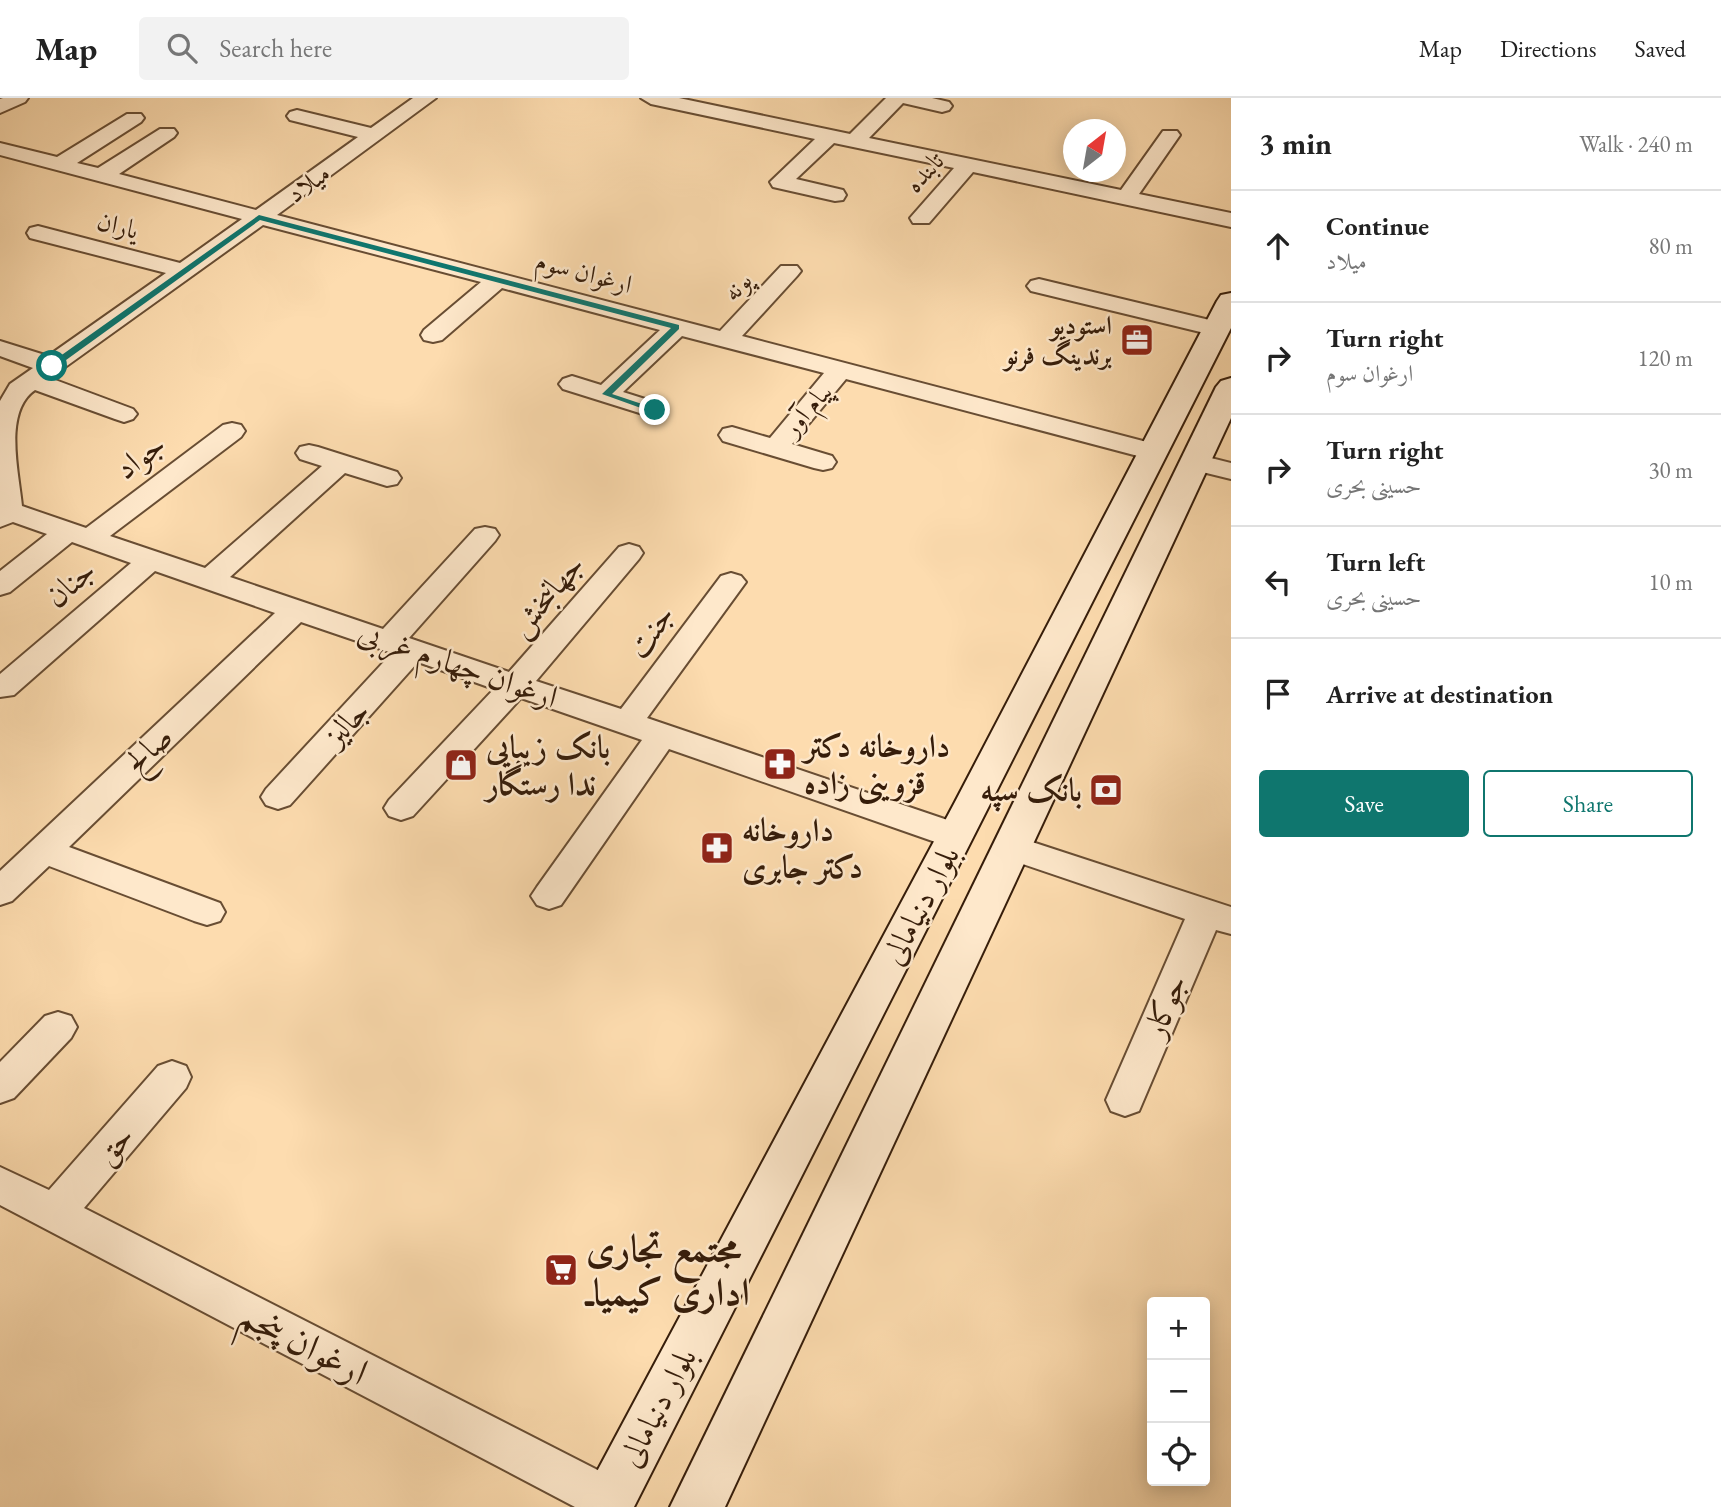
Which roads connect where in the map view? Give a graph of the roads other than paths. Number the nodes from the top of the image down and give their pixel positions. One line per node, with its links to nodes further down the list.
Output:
1 (18, 98): 8 (street)
2 (426, 98): 13 (street, میلاد)
3 (652, 98): 9 (street)
4 (743, 98): 9 (street)
5 (897, 98): 16 (street)
6 (905, 98): 7 (street)
7 (942, 106)
8 (0, 107)
9 (725, 113): 14 (street)
10 (296, 116): 13 (street)
11 (134, 118): 19 (street)
12 (167, 133): 20 (street)
13 (374, 135): 23 (street, میلاد)
14 (830, 135): 16 (street); 21 (street)
15 (1170, 135): 22 (street)
16 (854, 141): 18 (street)
17 (1, 150): 19 (street, ارغوان سوم)
18 (968, 164): 22 (street); 24 (street, تابنده)
19 (59, 165): 20 (street, ارغوان سوم)
20 (101, 176): 23 (street, ارغوان سوم)
21 (835, 195)
22 (1126, 198): 25 (street)
23 (259, 218): 27 (street, میلاد); 29 (street, ارغوان سوم)
24 (921, 218)
25 (1231, 220)
26 (38, 233): 27 (street, یاران)
27 (184, 271): 38 (street, میلاد)
28 (789, 271): 35 (street, پونه)
29 (498, 280): 32 (street, ارغوان سوم); 34 (street)
30 (1039, 286): 33 (street)
31 (1231, 301): 33 (main road, بلوار دنیامالی)
32 (677, 327): 35 (street, ارغوان سوم); 41 (street)
33 (1217, 329): 47 (main road, بلوار دنیامالی)
34 (433, 335)
35 (725, 340): 37 (street, ارغوان سوم)
36 (0, 348): 38 (street)
37 (839, 370): 46 (street, پیام آور); 47 (street, ارغوان سوم)
38 (26, 383): 43 (street); 53 (street, میلاد)
39 (572, 384): 41 (street)
40 (1231, 387): 51 (main road, بلوار دنیامالی)
41 (606, 394): 42 (street)
42 (655, 410)
43 (124, 414)
44 (232, 431): 54 (street, جواد)
45 (732, 435): 46 (street)
46 (775, 448): 49 (street)
47 (1153, 452): 69 (main road, بلوار دنیامالی)
48 (309, 453): 50 (street)
49 (824, 462)
50 (341, 463): 52 (street); 58 (street)
51 (1213, 467): 70 (main road, بلوار دنیامالی)
52 (387, 478)
53 (3, 512): 54 (street, ارغوان چهارم غربی)
54 (79, 534): 57 (street, ارغوان چهارم غربی); 60 (street)
55 (485, 535): 62 (street, جالیز)
56 (629, 553): 63 (street, جهانبخش)
57 (152, 559): 58 (street, ارغوان چهارم غربی); 64 (street, جنان)
58 (210, 579): 61 (street, ارغوان چهارم غربی)
59 (731, 582): 65 (street, جنت)
60 (0, 586)
61 (298, 608): 62 (street, ارغوان چهارم غربی); 71 (street, صالح)
62 (402, 644): 63 (street, ارغوان چهارم غربی); 67 (street, جالیز)
63 (516, 684): 65 (street, ارغوان چهارم غربی); 68 (street, جهانبخش)
64 (3, 688)
65 (628, 722): 66 (street, ارغوان چهارم غربی)
66 (663, 734): 69 (street, ارغوان چهارم غربی); 73 (street)
67 (278, 797)
68 (401, 808)
69 (956, 836): 82 (main road, بلوار دنیامالی)
70 (1011, 847): 75 (street); 83 (main road, بلوار دنیامالی)
71 (42, 850): 72 (street, صالح); 74 (street)
72 (0, 892)
73 (549, 896)
74 (206, 912)
75 (1218, 917): 79 (street, جوکار)
76 (58, 1027): 78 (street)
77 (172, 1077): 81 (street, حق)
78 (0, 1087)
79 (1125, 1100)
80 (0, 1185): 81 (street, ارغوان پنجم)
81 (55, 1213): 82 (street, ارغوان پنجم)
82 (607, 1504)
83 (697, 1507)

